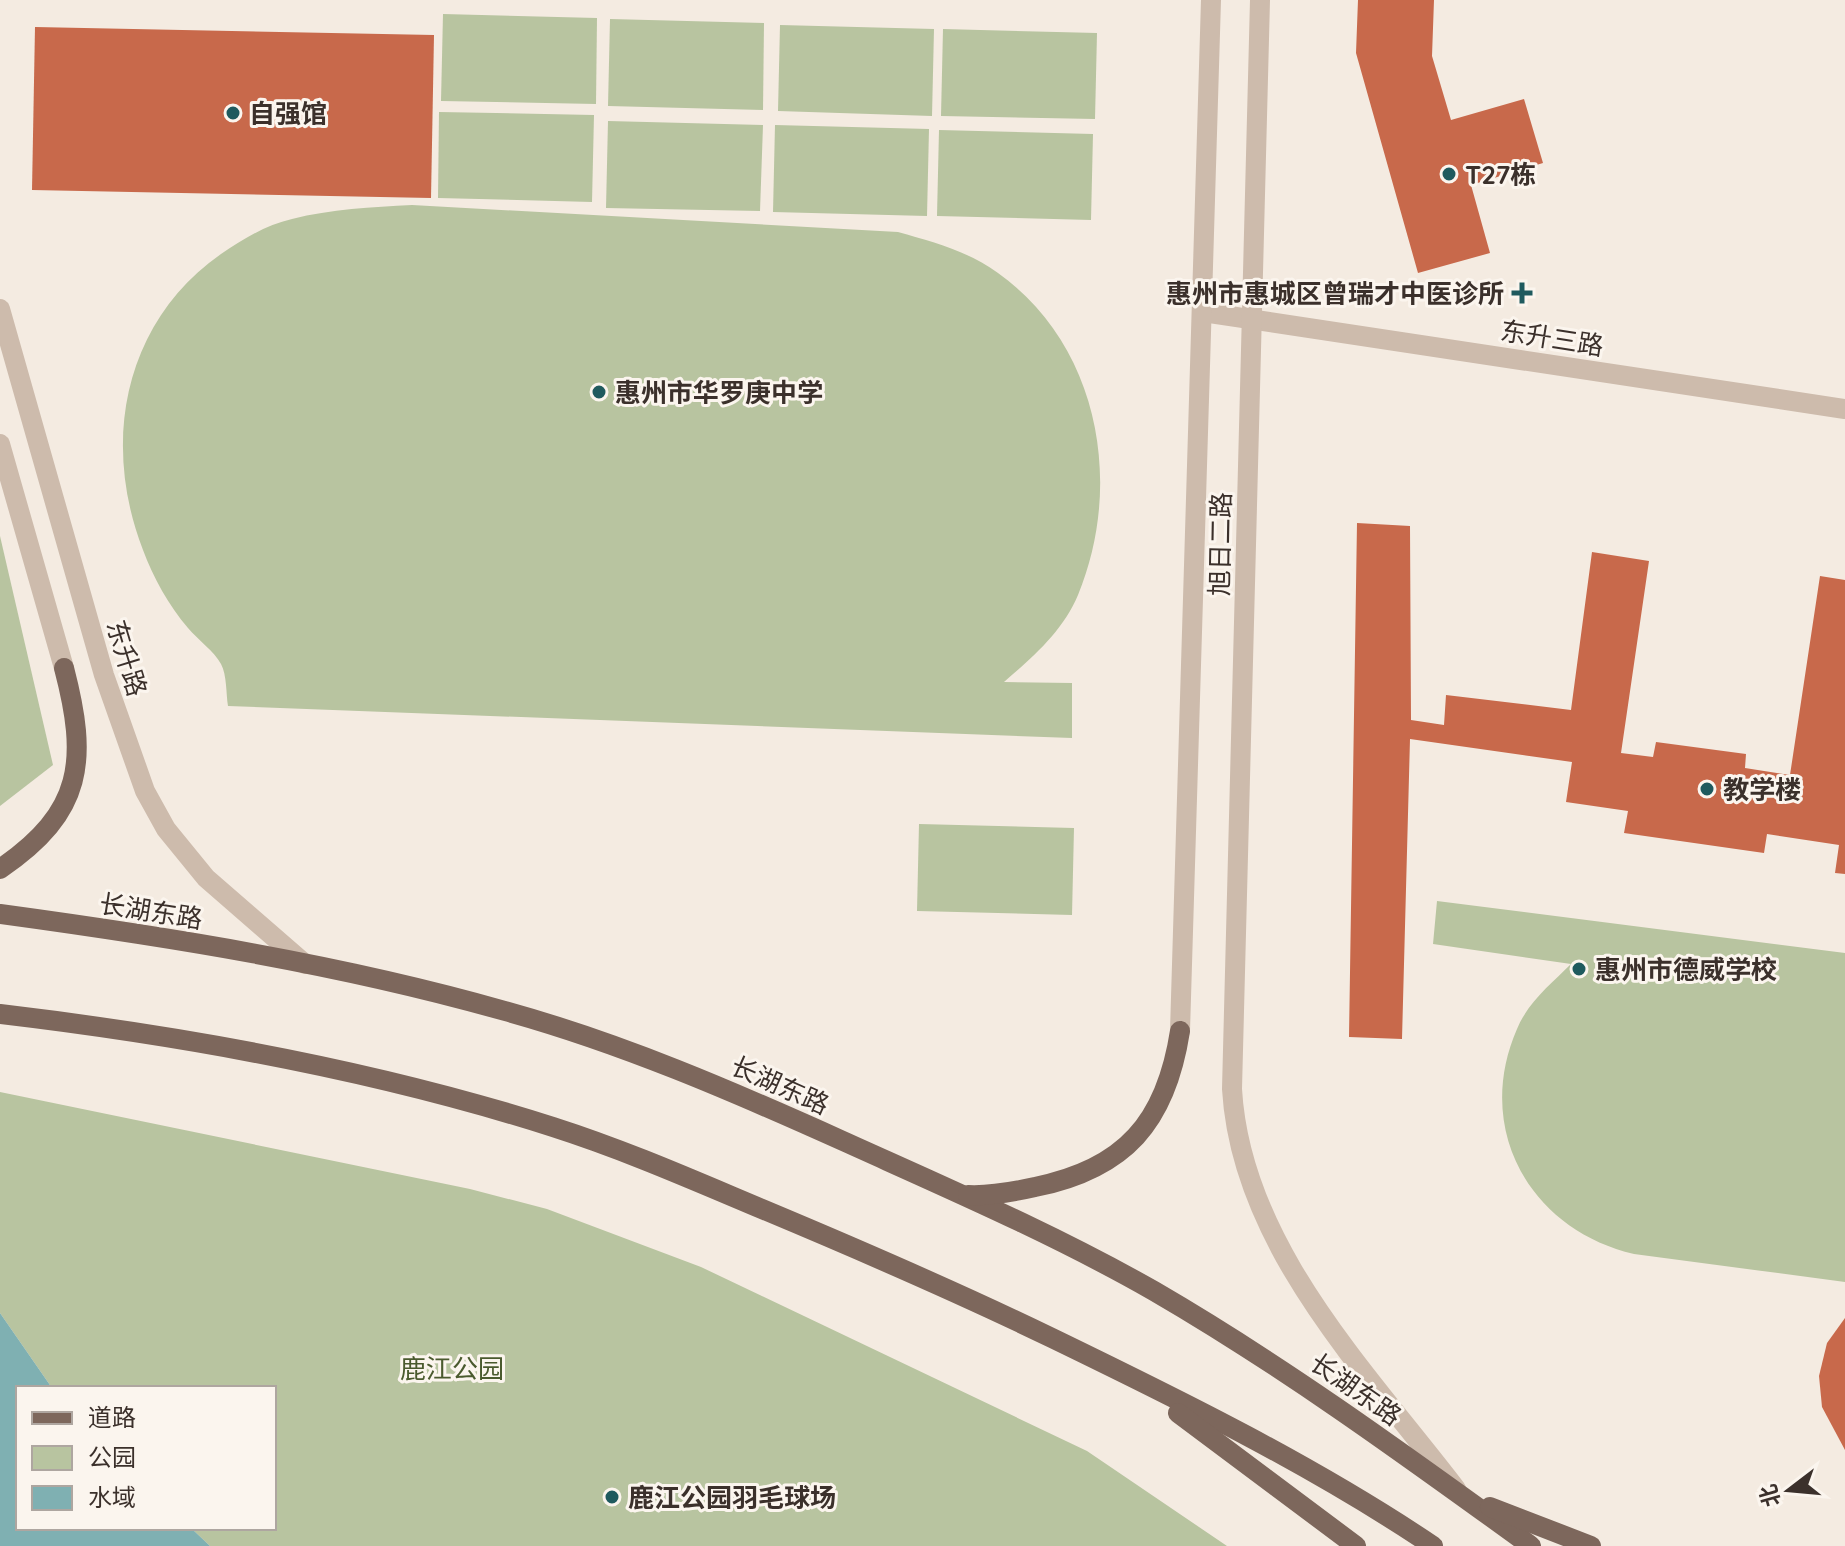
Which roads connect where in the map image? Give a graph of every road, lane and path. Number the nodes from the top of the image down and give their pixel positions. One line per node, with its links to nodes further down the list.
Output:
1 (1211, 0): 4 (street, 旭日二路)
2 (1260, 0): 5 (street, 旭日二路)
3 (0, 309): 11 (street, 东升路)
4 (1203, 312): 5 (street, 东升三路); 13 (street, 旭日二路)
5 (1251, 319): 6 (street, 东升三路); 16 (street, 旭日二路)
6 (1845, 409)
7 (0, 444): 8 (street)
8 (64, 668): 9 (main road)
9 (0, 869)
10 (0, 914): 11 (main road, 长湖东路)
11 (305, 964): 14 (main road, 长湖东路)
12 (0, 1014): 15 (main road)
13 (1180, 1031): 14 (main road)
14 (960, 1195): 16 (main road, 长湖东路)
15 (1127, 1375): 17 (main road); 18 (main road)
16 (1462, 1496): 19 (main road, 长湖东路); 20 (main road, 长湖东路)
17 (1356, 1546)
18 (1433, 1546)
19 (1531, 1546)
20 (1591, 1546)

